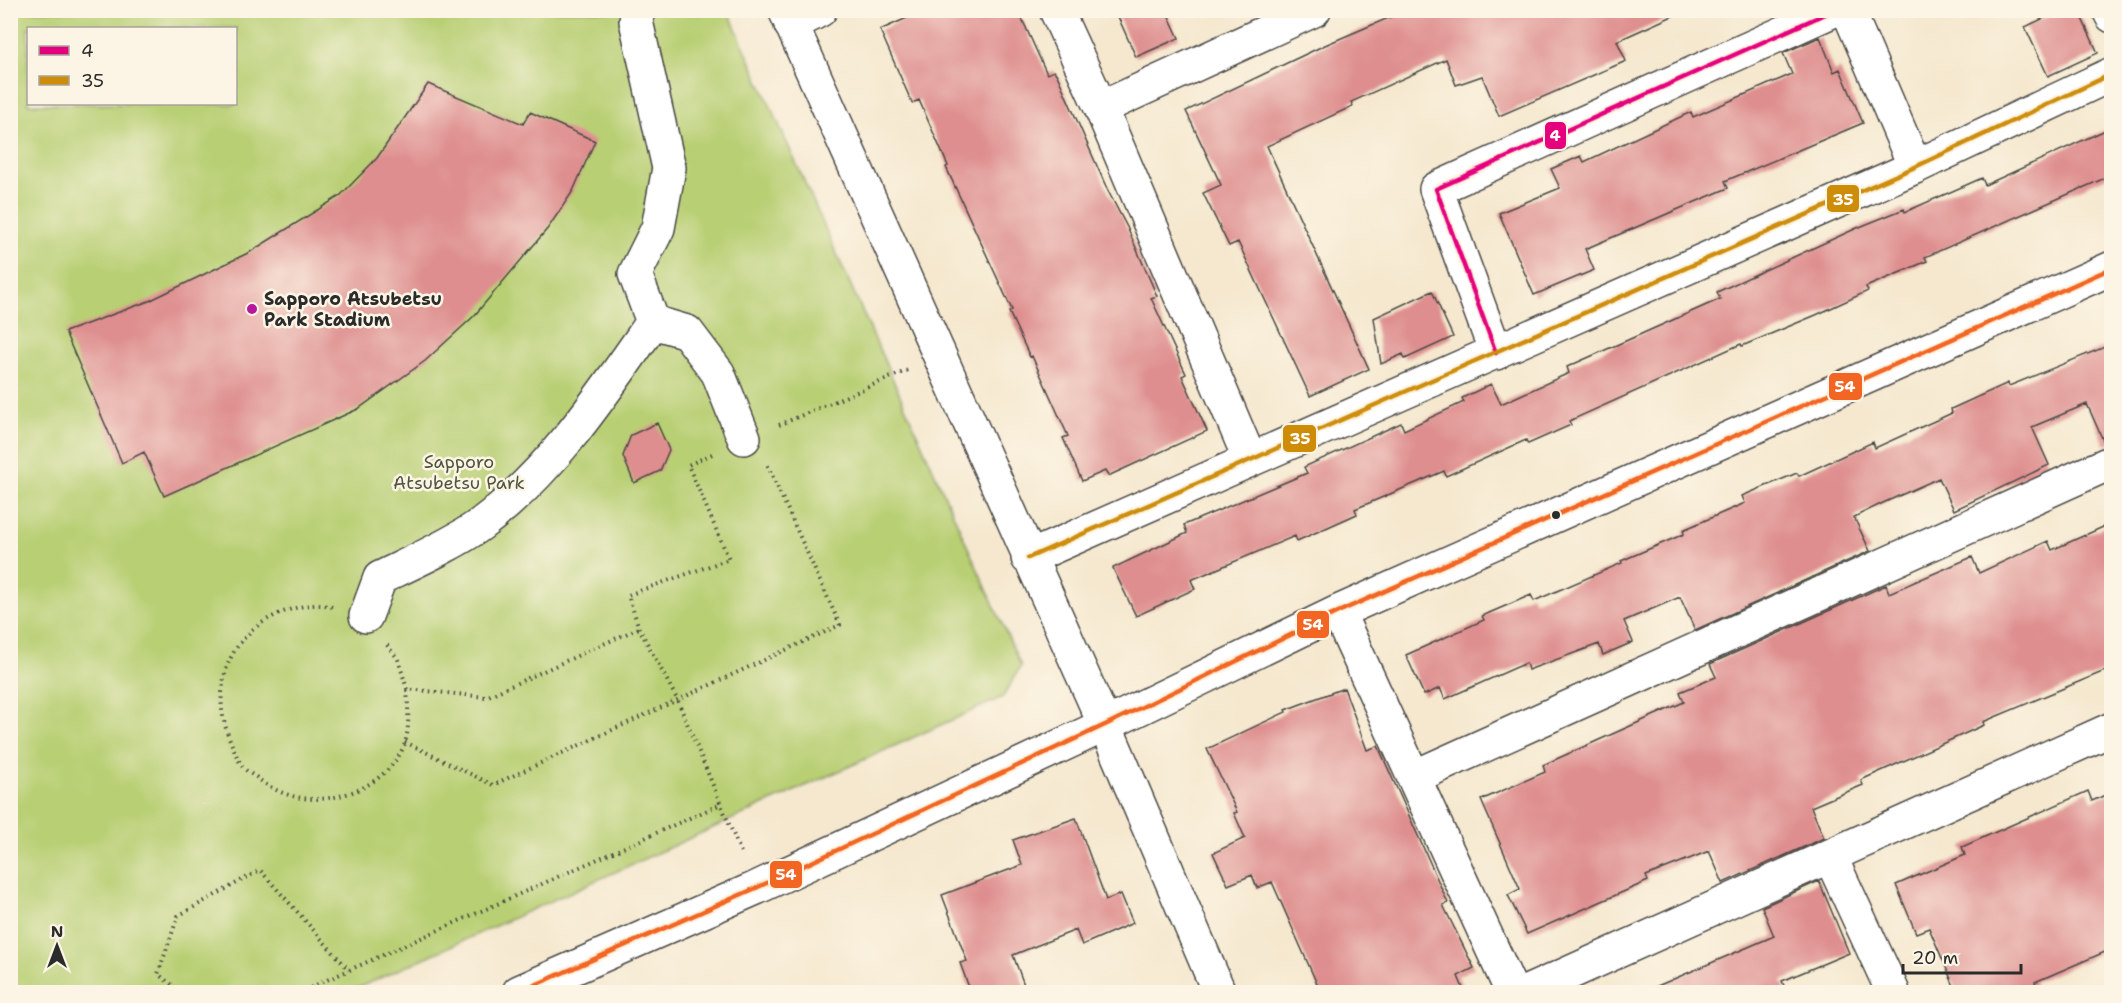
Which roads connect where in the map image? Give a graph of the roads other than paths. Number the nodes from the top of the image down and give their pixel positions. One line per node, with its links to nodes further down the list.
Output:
1 (638, 10): 14 (street)
2 (820, 10): 9 (street)
3 (1056, 10): 11 (street)
4 (1314, 10): 11 (street)
5 (1834, 10): 15 (street)
6 (1848, 10): 12 (street)
7 (2109, 10): 8 (street)
8 (2112, 16)
9 (788, 18): 19 (street)
10 (2112, 74): 12 (street)
11 (1101, 108): 17 (street)
12 (1915, 167): 15 (street)
13 (2112, 268): 20 (street)
14 (653, 322): 16 (street); 21 (street)
15 (1496, 353): 17 (street)
16 (749, 436)
17 (1250, 460): 19 (street)
18 (2112, 462): 24 (street)
19 (1028, 558): 22 (street)
20 (1338, 612): 22 (street); 24 (street)
21 (366, 616)
22 (1105, 725): 26 (street); 27 (street)
23 (2112, 729): 25 (street)
24 (1414, 777): 28 (street)
25 (1830, 856): 29 (street); 30 (street)
26 (519, 993)
27 (1219, 993)
28 (1512, 993)
29 (1527, 993)
30 (1893, 993)

